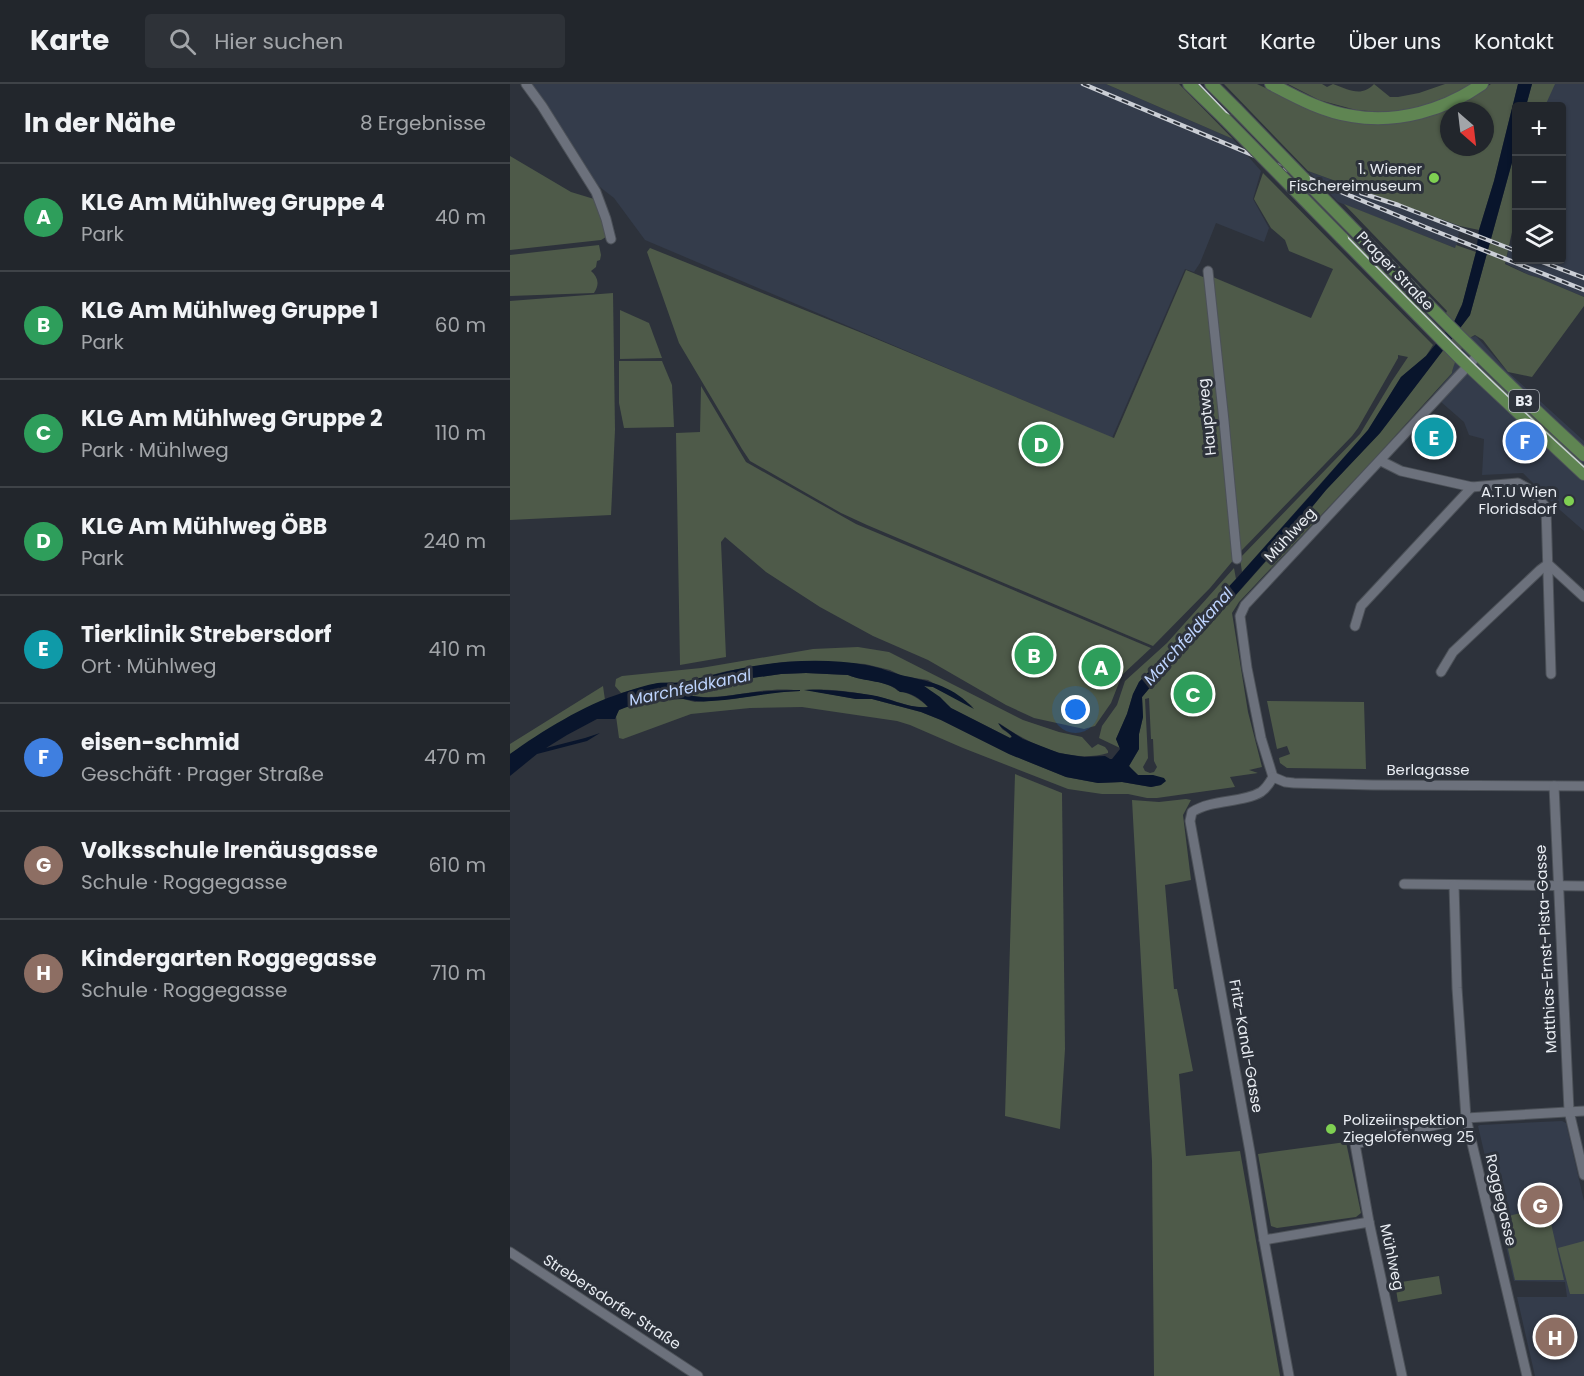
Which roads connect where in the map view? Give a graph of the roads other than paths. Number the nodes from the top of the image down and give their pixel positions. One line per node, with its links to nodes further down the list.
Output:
1 (526, 84): 6 (street)
2 (1189, 84): 9 (main road, Prager Straße / B3, bridge)
3 (1270, 84): 4 (main road)
4 (1482, 84)
5 (1216, 88): 8 (main road, Prager Straße / B3, bridge)
6 (611, 239)
7 (1208, 271): 14 (street, Hauptweg)
8 (1478, 356): 9 (street, Mühlweg); 10 (main road, Prager Straße / B3)
9 (1468, 366): 11 (street, Mühlweg); 12 (main road, Prager Straße / B3)
10 (1584, 455)
11 (1381, 460): 13 (street); 20 (street, Mühlweg)
12 (1584, 474)
13 (1472, 487): 15 (street); 17 (street)
14 (1237, 559)
15 (1548, 564): 16 (street); 18 (street); 19 (street)
16 (1584, 597)
17 (1355, 626)
18 (1441, 672)
19 (1551, 674)
20 (1273, 777): 21 (street, Berlagasse); 32 (street, Fritz-Kandl-Gasse)
21 (1554, 786): 22 (street, Berlagasse); 25 (street, Matthias-Ernst-Pista-Gasse)
22 (1584, 786)
23 (1404, 884): 24 (street)
24 (1454, 885): 25 (street); 29 (street, Roggegasse)
25 (1558, 886): 26 (street); 27 (street, Matthias-Ernst-Pista-Gasse)
26 (1584, 886)
27 (1569, 1111): 28 (street); 29 (street); 30 (street, Matthias-Ernst-Pista-Gasse)
28 (1584, 1111)
29 (1466, 1118): 31 (street, Mühlweg); 37 (street, Roggegasse)
30 (1584, 1175)
31 (1370, 1222): 32 (street); 36 (street, Mühlweg)
32 (1264, 1240): 35 (street, Fritz-Kandl-Gasse)
33 (510, 1252): 34 (street, Strebersdorfer Straße)
34 (698, 1376)
35 (1289, 1376)
36 (1402, 1376)
37 (1527, 1376)

